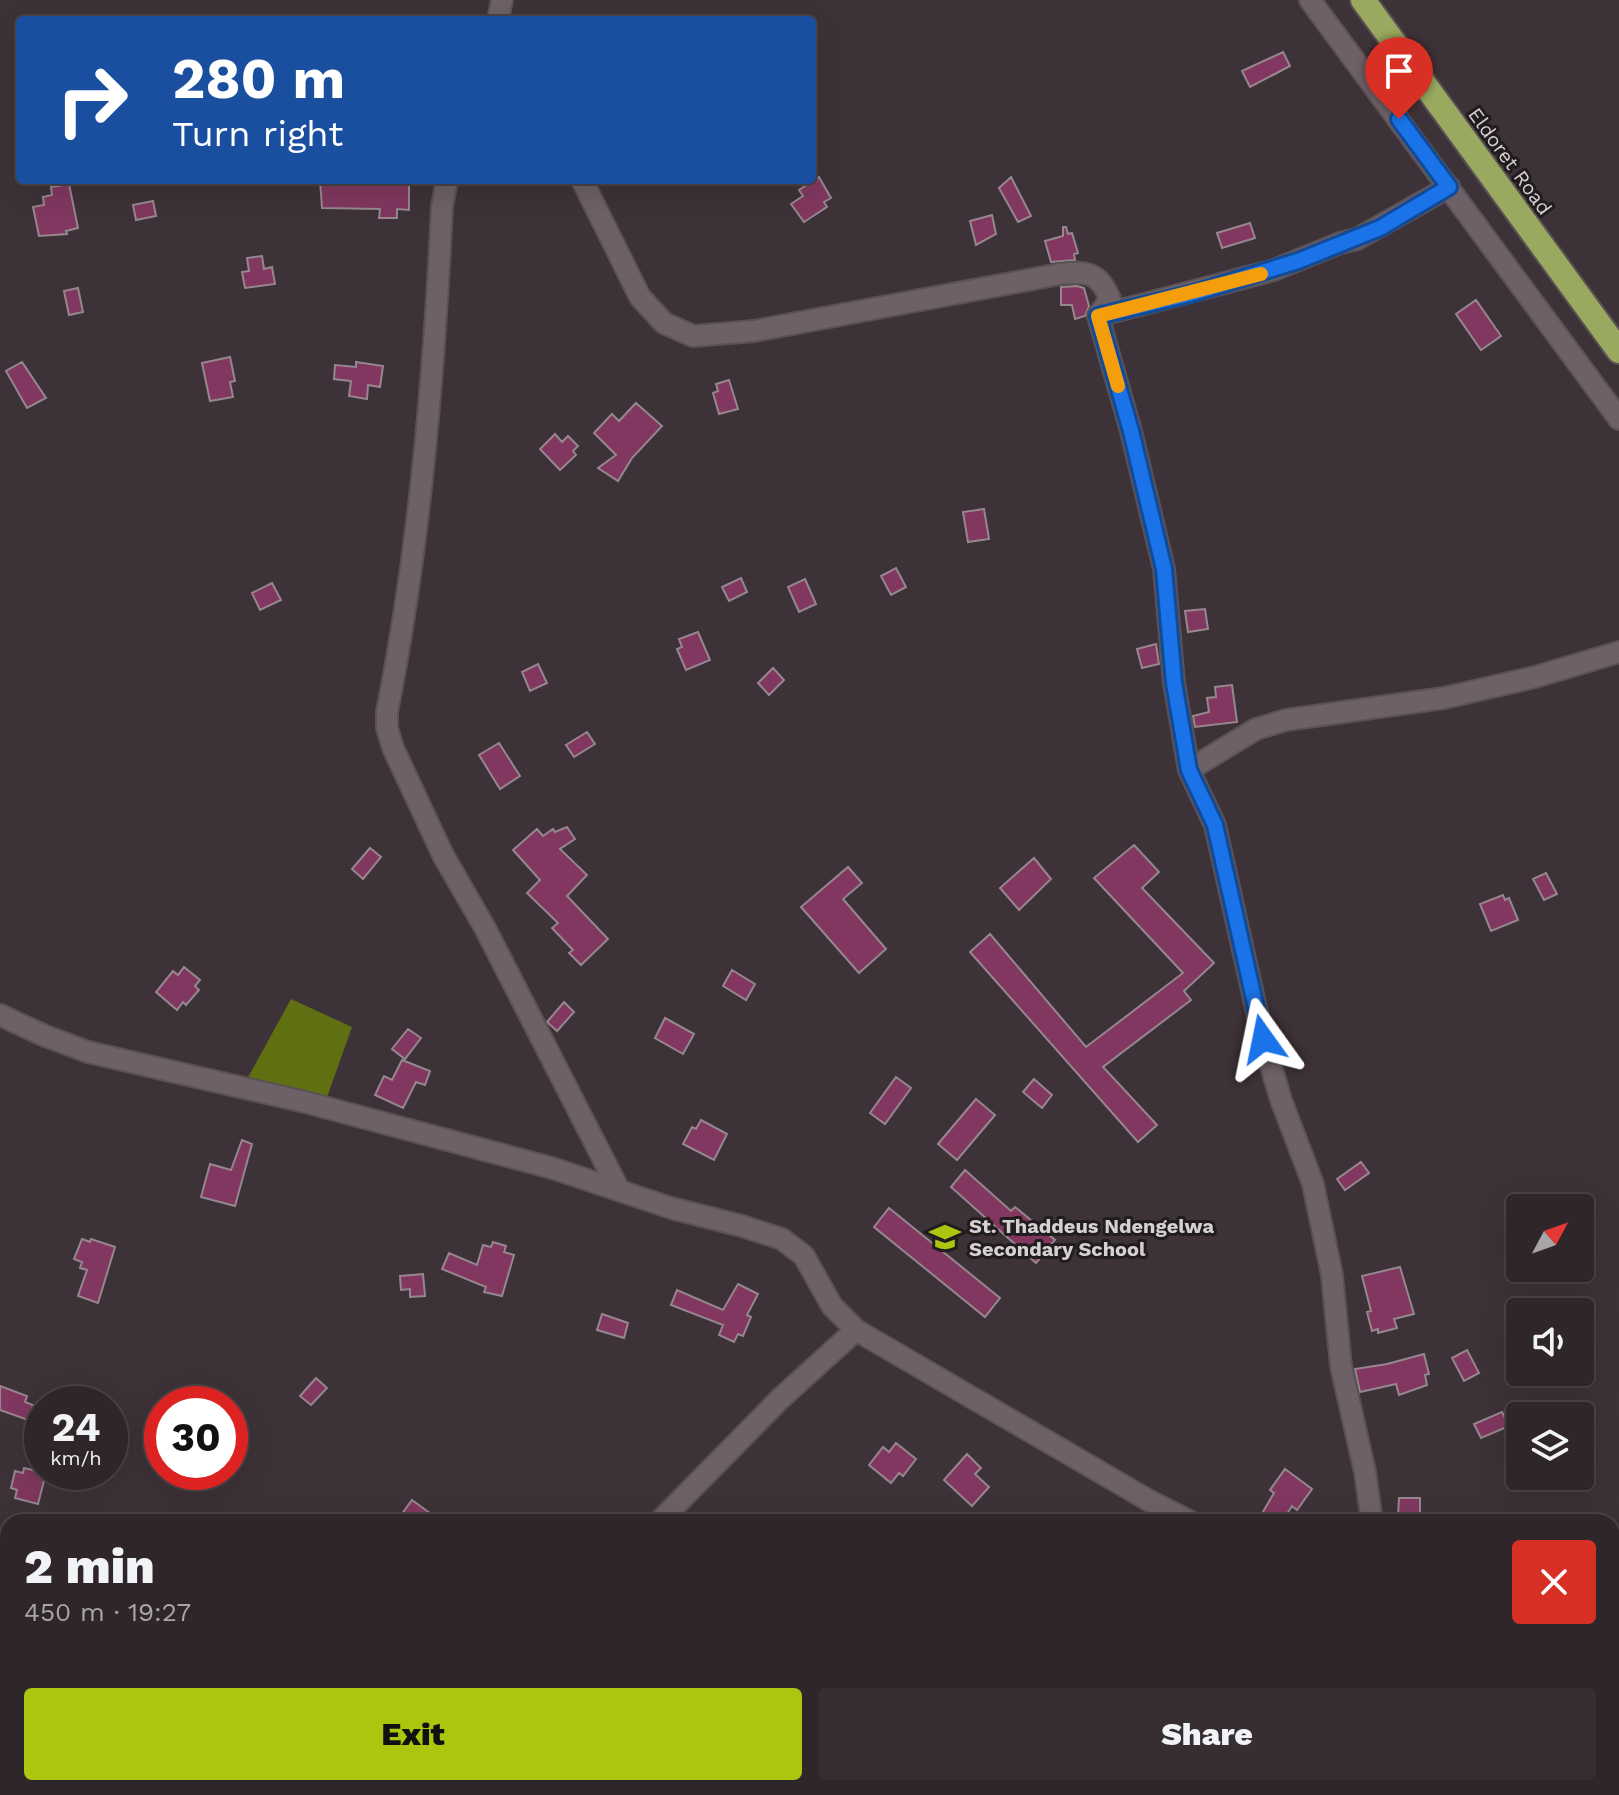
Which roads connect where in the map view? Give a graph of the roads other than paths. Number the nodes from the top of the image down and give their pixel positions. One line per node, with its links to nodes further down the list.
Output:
1 (1310, 0): 5 (street)
2 (1363, 0): 7 (highway, Eldoret Road)
3 (446, 184): 12 (street)
4 (584, 184): 6 (street)
5 (1449, 187): 6 (street); 8 (street)
6 (1098, 316): 10 (street)
7 (1619, 351)
8 (1619, 419)
9 (1619, 652): 10 (street)
10 (1189, 770): 16 (street)
11 (0, 1015): 12 (street)
12 (618, 1188): 13 (street)
13 (856, 1330): 14 (street); 15 (street)
14 (667, 1514)
15 (1175, 1514)
16 (1371, 1514)

